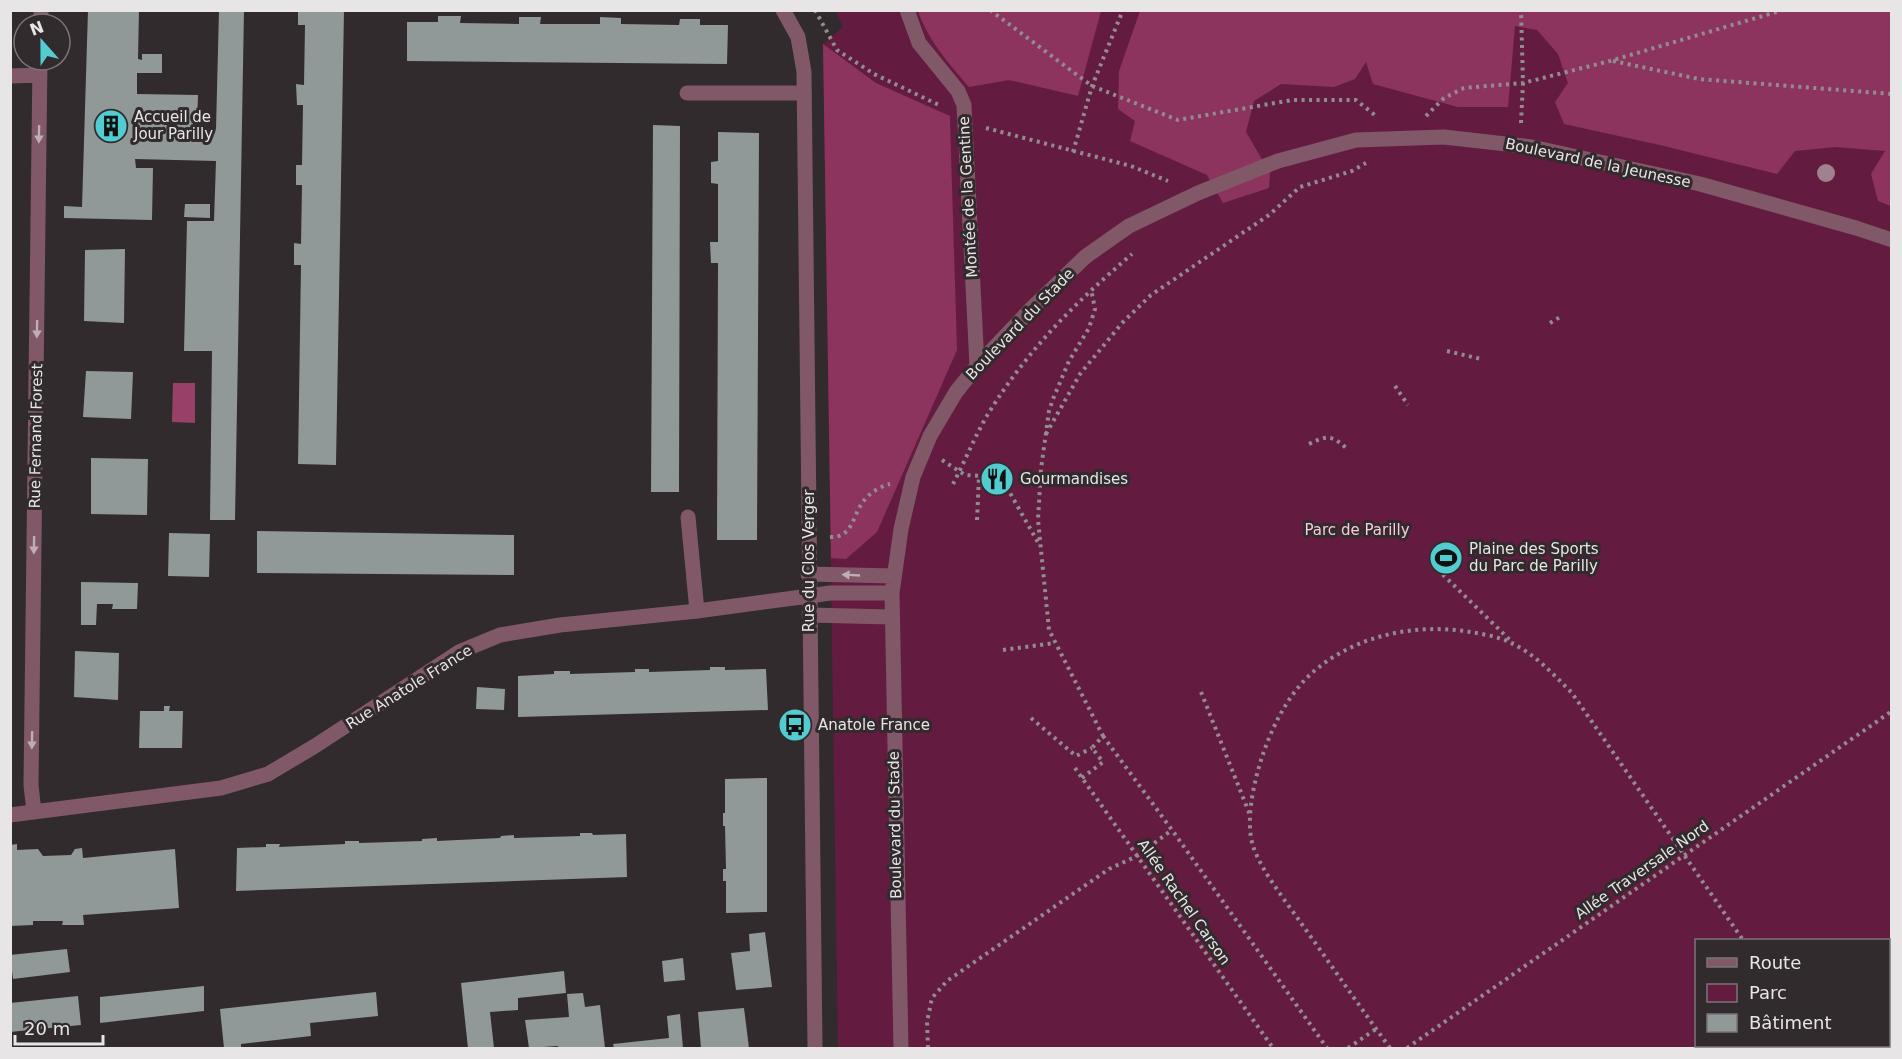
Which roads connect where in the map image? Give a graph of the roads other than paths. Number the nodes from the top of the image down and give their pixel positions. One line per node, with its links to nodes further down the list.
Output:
1 (783, 10): 7 (street, Rue du Clos Verger)
2 (907, 10): 10 (street, Montée de la Gentine)
3 (25, 72): 5 (street)
4 (40, 72): 19 (street, Rue Fernand Forest, one-way to 19)
5 (10, 76)
6 (687, 93): 7 (street)
7 (804, 93): 12 (street, Rue du Clos Verger)
8 (1198, 193): 9 (street, Boulevard de la Jeunesse); 10 (street, Boulevard du Stade)
9 (1892, 240)
10 (977, 366): 13 (street, Boulevard du Stade)
11 (688, 517): 16 (street)
12 (808, 574): 13 (street, one-way to 12); 15 (street, Rue du Clos Verger)
13 (894, 576): 14 (street, Boulevard du Stade)
14 (892, 593): 15 (street, Rue Anatole France); 18 (street, Boulevard du Stade)
15 (808, 596): 16 (street, Rue Anatole France); 17 (street, Rue du Clos Verger)
16 (697, 611): 19 (street, Rue Anatole France)
17 (809, 615): 18 (street); 21 (street, Rue du Clos Verger)
18 (891, 617): 22 (street, Boulevard du Stade)
19 (34, 812): 20 (street, Rue Anatole France)
20 (10, 815)
21 (815, 1048)
22 (901, 1048)

